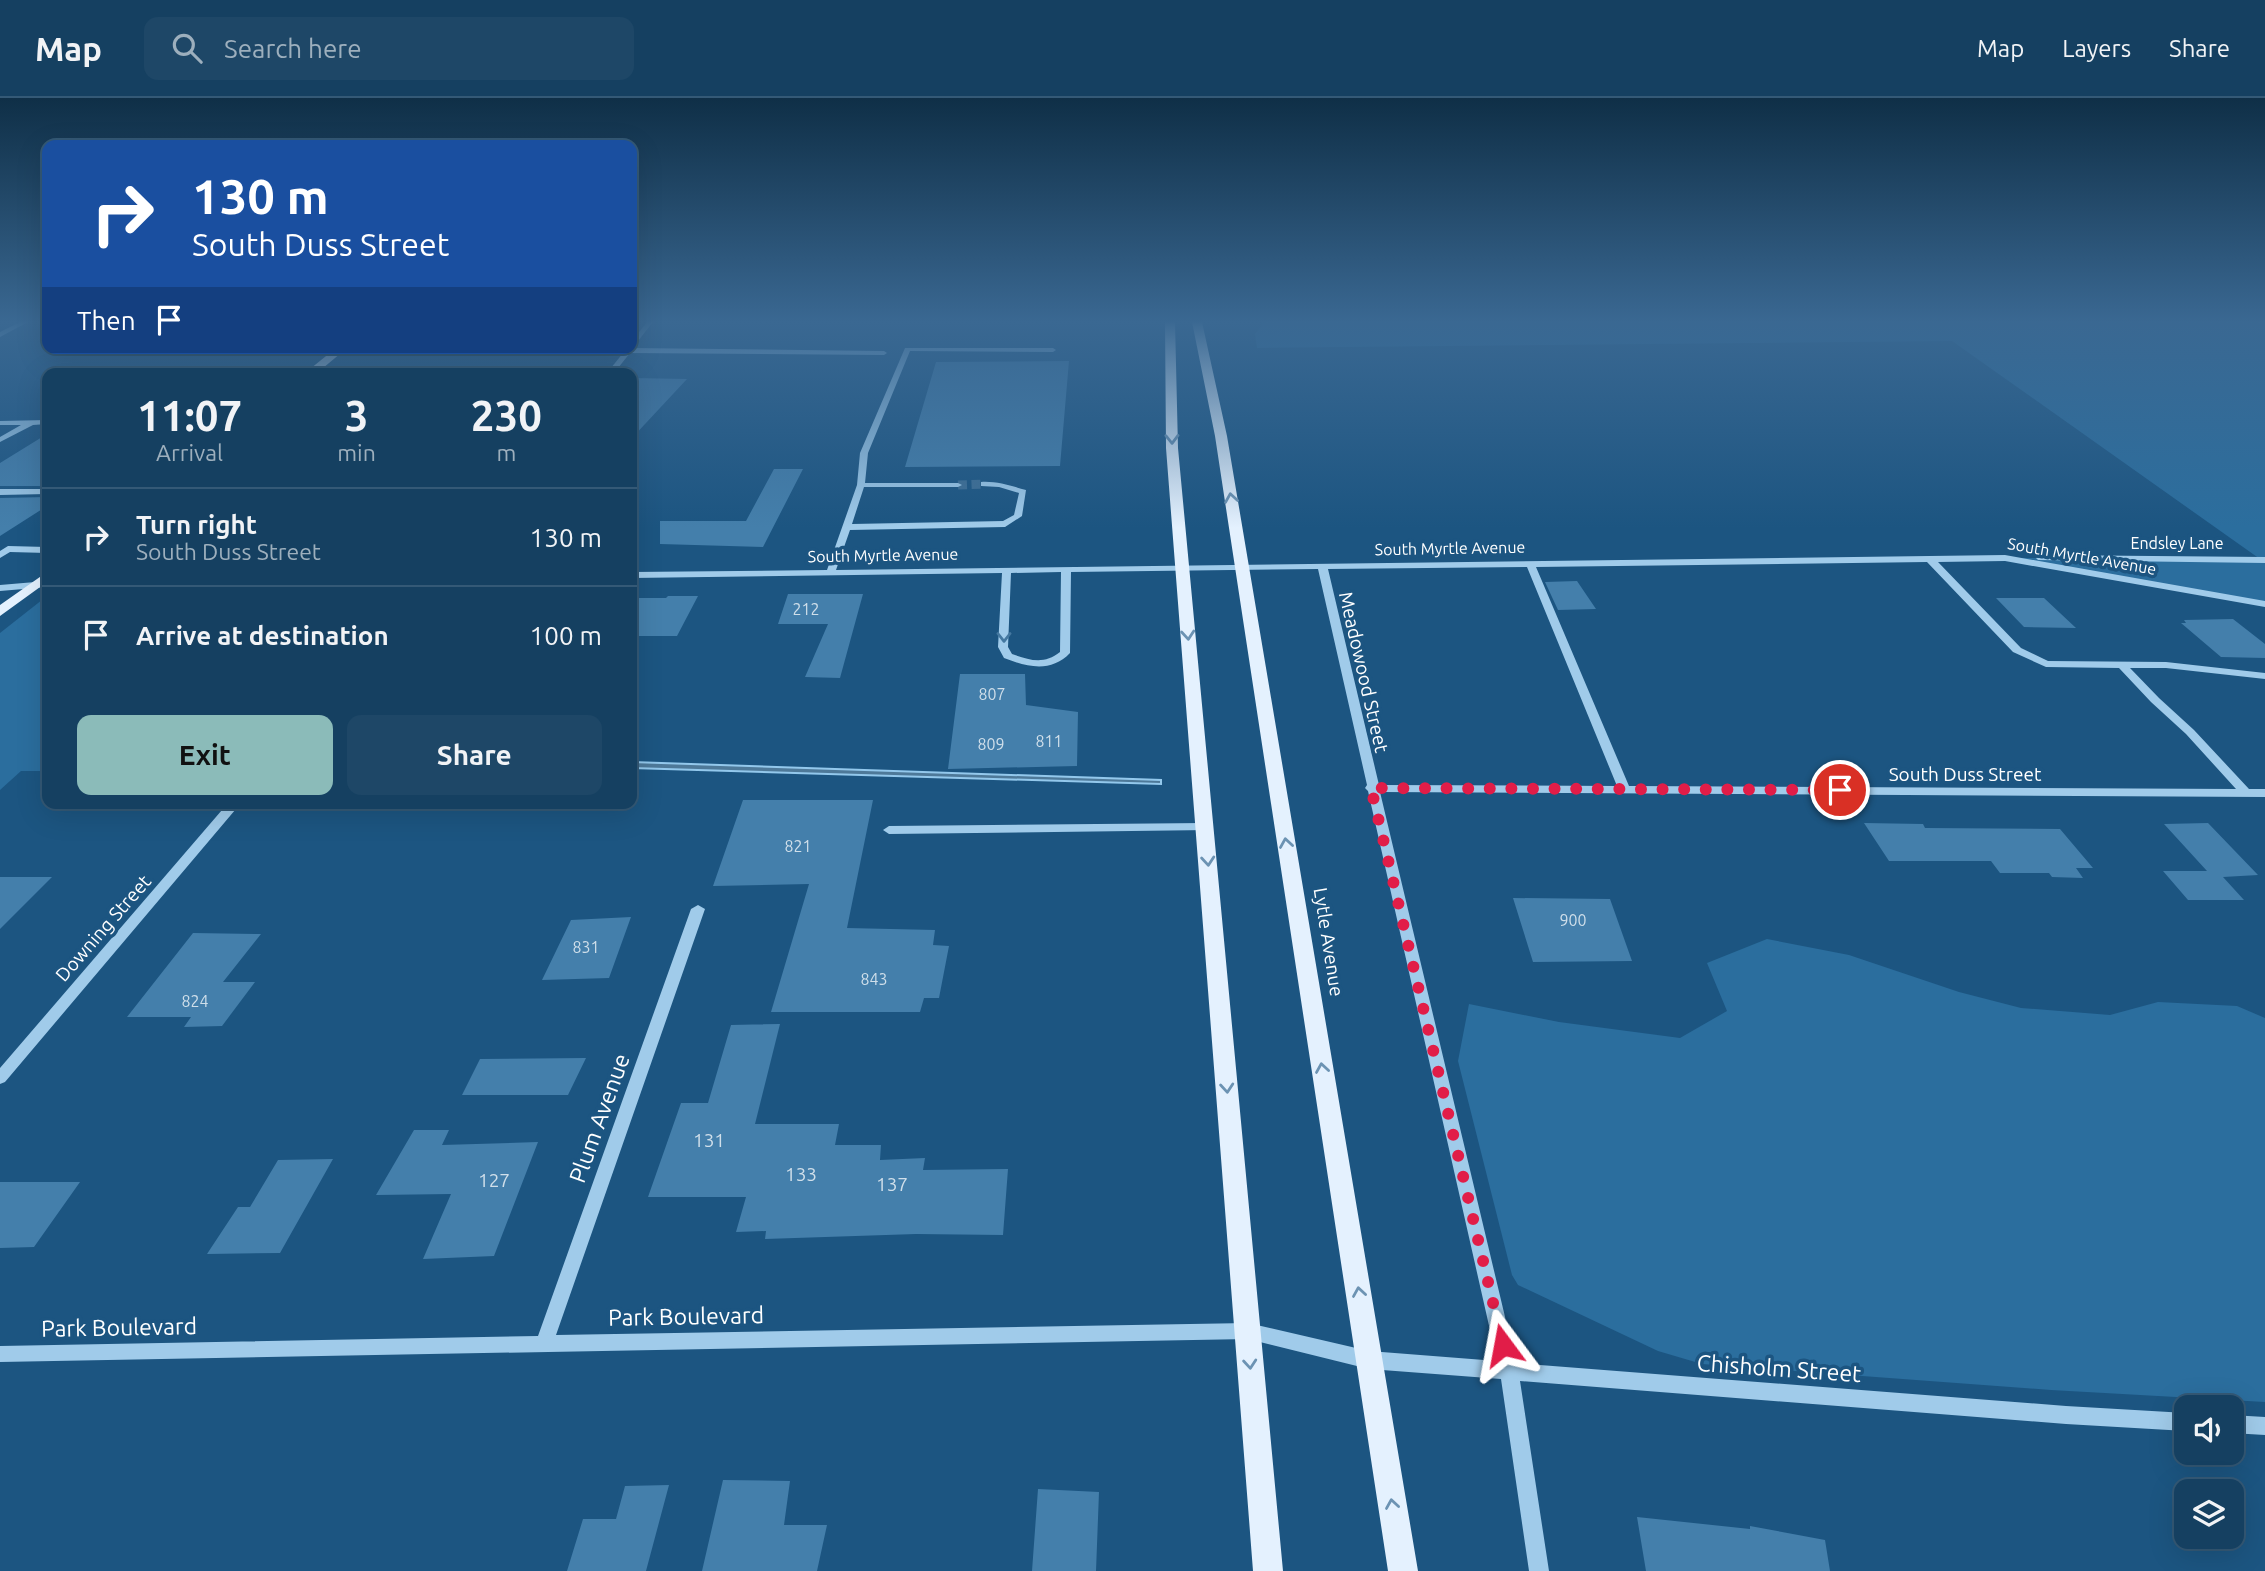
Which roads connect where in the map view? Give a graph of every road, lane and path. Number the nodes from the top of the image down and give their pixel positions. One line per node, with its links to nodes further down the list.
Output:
1 (890, 391): 9 (street)
2 (1171, 391): 22 (main road, one-way to 22)
3 (1211, 391): 21 (main road, Lytle Avenue, one-way to 3)
4 (0, 422): 5 (street)
5 (32, 422): 6 (street); 7 (street)
6 (42, 422)
7 (0, 440)
8 (984, 484): 13 (street)
9 (861, 485): 10 (street); 13 (street)
10 (958, 485)
11 (0, 492): 12 (street)
12 (42, 492)
13 (847, 527): 25 (street)
14 (42, 550): 15 (street)
15 (0, 555)
16 (2005, 558): 17 (street, South Myrtle Avenue); 18 (street, Endsley Lane); 30 (street, South Myrtle Avenue)
17 (1930, 559): 19 (street, South Myrtle Avenue); 32 (street)
18 (2264, 561)
19 (1530, 563): 20 (street, South Myrtle Avenue); 35 (street)
20 (1322, 565): 21 (street, South Myrtle Avenue); 34 (street, Meadowood Street)
21 (1241, 566): 22 (street, South Myrtle Avenue); 46 (main road, Lytle Avenue, one-way to 21)
22 (1182, 567): 24 (street, South Myrtle Avenue); 39 (main road, one-way to 39)
23 (1007, 569): 24 (street, South Myrtle Avenue); 24 (street, one-way to 24); 25 (street, South Myrtle Avenue)
24 (1066, 569)
25 (831, 572): 26 (street, South Myrtle Avenue)
26 (637, 575)
27 (42, 582): 29 (street)
28 (42, 583): 31 (main road)
29 (0, 588)
30 (2265, 604)
31 (0, 612)
32 (2121, 664): 33 (street); 36 (street)
33 (2265, 676)
34 (1371, 788): 35 (street, South Duss Street); 47 (street)
35 (1623, 789): 36 (street, South Duss Street)
36 (2246, 793): 37 (street, South Duss Street)
37 (2265, 793)
38 (230, 809): 42 (street, Downing Street)
39 (1205, 827): 40 (street); 43 (main road, one-way to 43)
40 (889, 830)
41 (698, 909): 44 (street, Plum Avenue)
42 (0, 1078)
43 (1248, 1331): 44 (street, Park Boulevard); 46 (street, Park Boulevard); 51 (main road, one-way to 51)
44 (544, 1343): 45 (street, Park Boulevard)
45 (0, 1354)
46 (1370, 1360): 47 (street, Chisholm Street); 52 (main road, Lytle Avenue, one-way to 46)
47 (1509, 1372): 48 (street, Chisholm Street); 53 (street)
48 (2174, 1421)
49 (2244, 1425): 50 (street)
50 (2265, 1426)
51 (1268, 1571)
52 (1403, 1571)
53 (1539, 1571)

